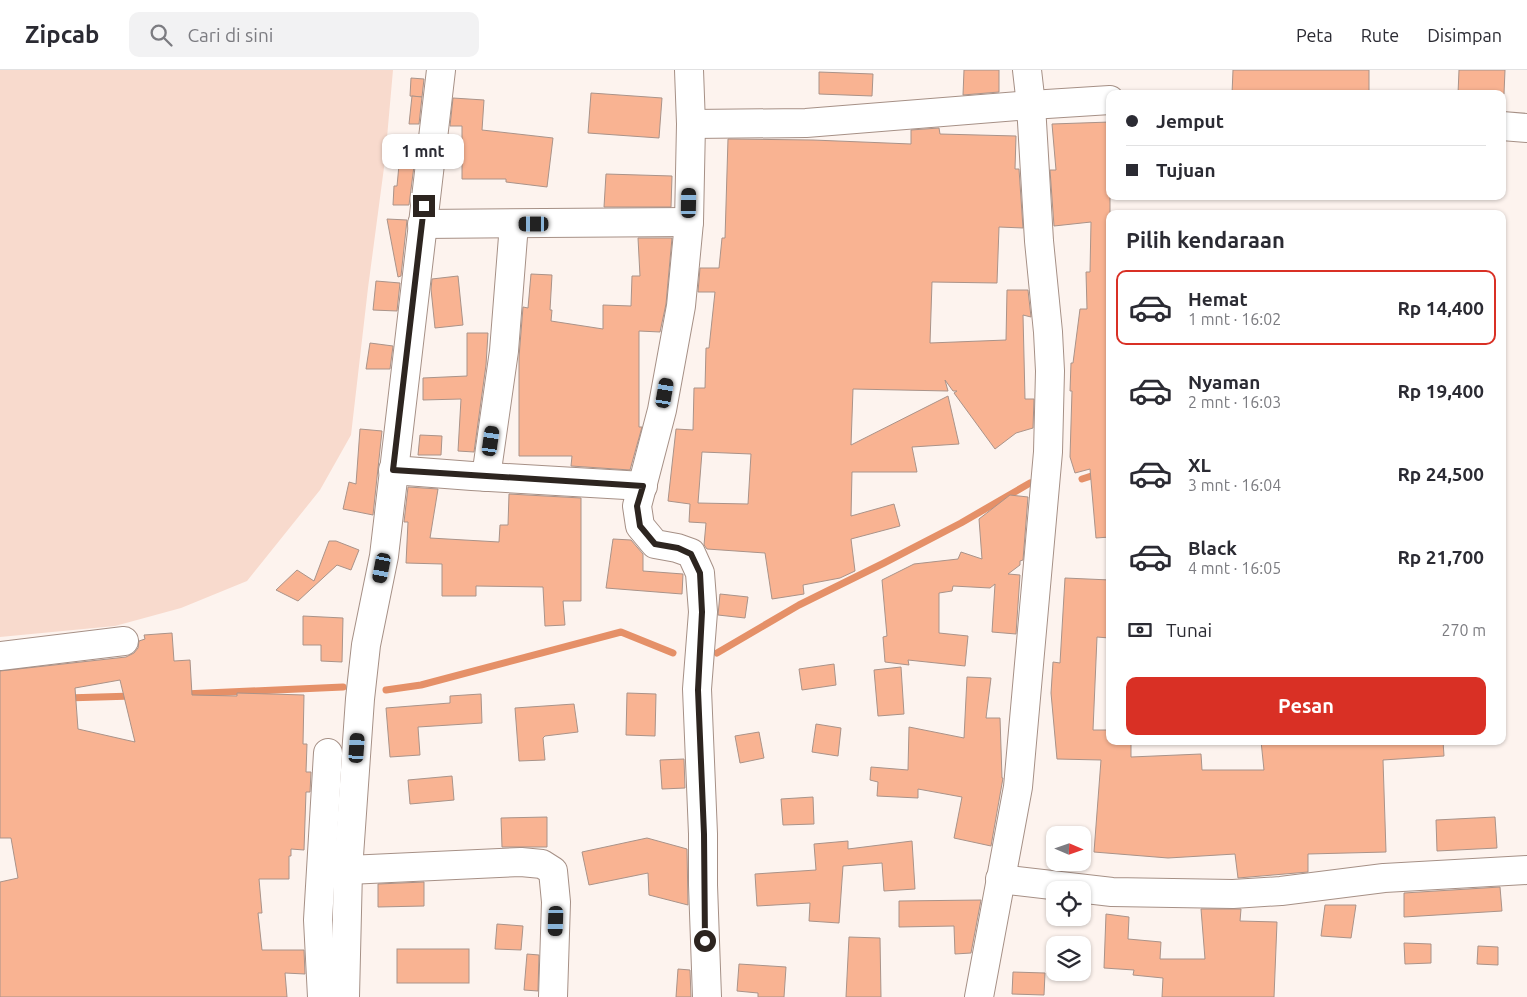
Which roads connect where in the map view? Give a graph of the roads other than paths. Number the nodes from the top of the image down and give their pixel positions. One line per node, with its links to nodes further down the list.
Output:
1 (441, 70): 10 (street)
2 (689, 70): 6 (street)
3 (1026, 70): 5 (street)
4 (1106, 100): 5 (street)
5 (1031, 104): 6 (street); 20 (street)
6 (691, 124): 9 (street)
7 (1506, 126): 8 (street)
8 (1527, 128)
9 (689, 222): 11 (street); 14 (street)
10 (422, 224): 11 (street); 12 (street)
11 (514, 224): 13 (street)
12 (393, 470): 13 (street); 18 (street)
13 (486, 476): 14 (street)
14 (643, 486): 24 (street)
15 (124, 641): 16 (street)
16 (0, 656)
17 (328, 753): 21 (street)
18 (348, 870): 22 (street); 23 (street)
19 (1527, 870): 20 (street)
20 (1000, 879): 25 (street)
21 (322, 997)
22 (345, 997)
23 (553, 997)
24 (707, 997)
25 (979, 997)

